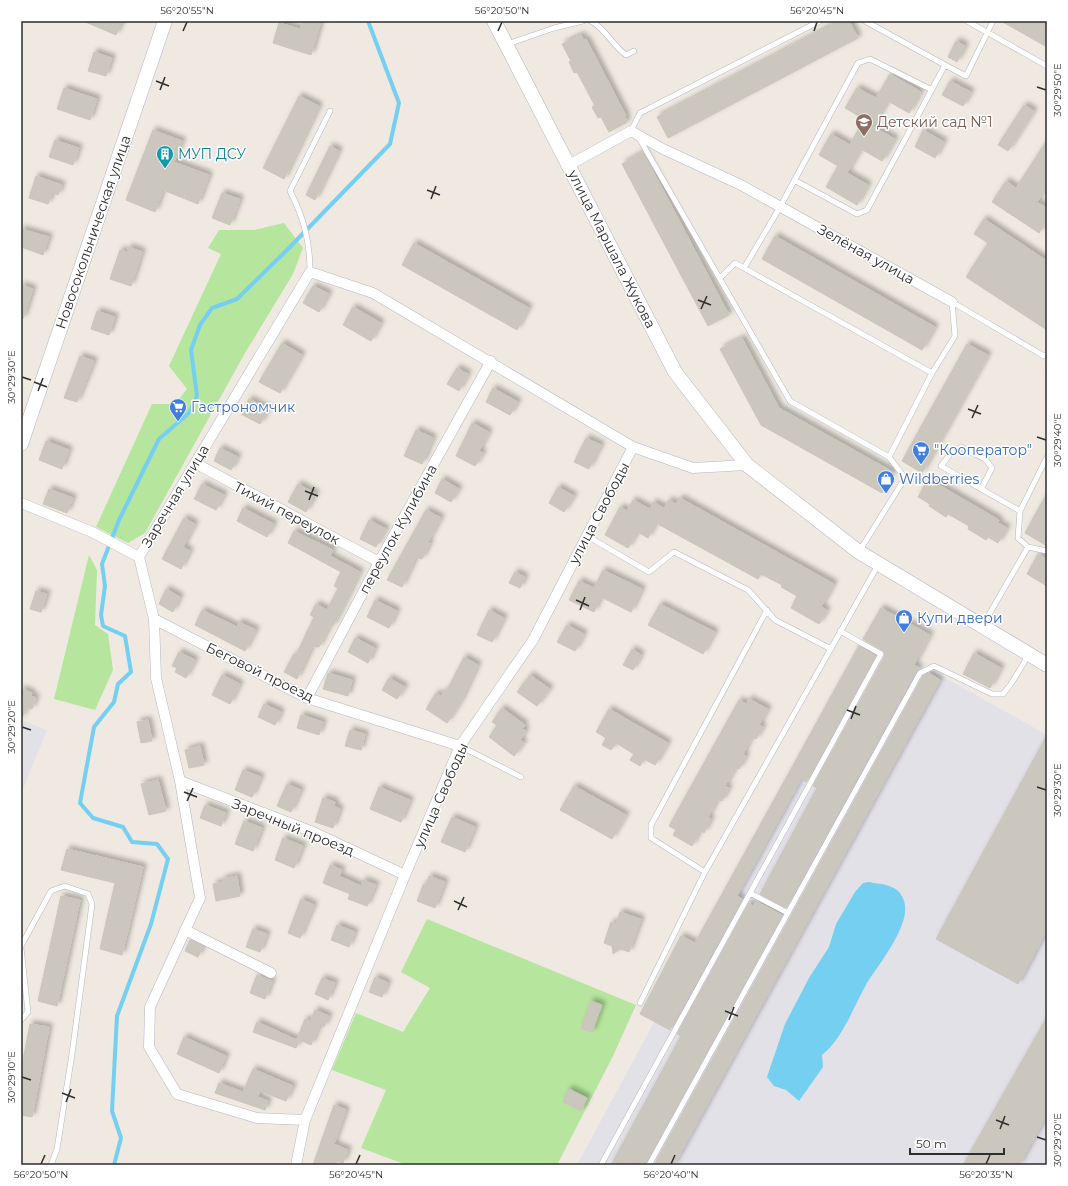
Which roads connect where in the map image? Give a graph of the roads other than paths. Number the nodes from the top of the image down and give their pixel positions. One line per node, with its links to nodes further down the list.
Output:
1 (165, 21): 27 (street, Новосокольническая улица)
2 (494, 21): 10 (street, улица Маршала Жукова)
3 (583, 21): 10 (lane)
4 (591, 21): 11 (lane)
5 (820, 21): 16 (lane)
6 (865, 21): 12 (lane)
7 (967, 21): 9 (lane)
8 (993, 21): 9 (lane)
9 (987, 32): 12 (lane); 13 (lane)
10 (507, 44): 17 (street, улица Маршала Жукова)
11 (634, 51)
12 (945, 65): 14 (lane)
13 (1047, 66)
14 (932, 90): 18 (lane); 18 (lane)
15 (330, 111): 21 (lane)
16 (634, 132): 17 (street); 19 (street, Зелёная улица); 22 (lane)
17 (569, 165): 32 (street, улица Маршала Жукова)
18 (794, 180): 19 (lane)
19 (780, 207): 20 (lane); 23 (street, Зелёная улица)
20 (744, 268): 22 (lane); 26 (lane)
21 (310, 272): 25 (street); 31 (street, Заречная улица)
22 (720, 278): 29 (lane)
23 (952, 302): 24 (lane); 26 (lane)
24 (1047, 355)
25 (491, 361): 28 (street); 41 (street, переулок Кулибина)
26 (932, 374): 29 (lane)
27 (21, 444)
28 (633, 447): 32 (street); 36 (street, улица Свободы)
29 (889, 457): 39 (lane)
30 (1047, 457): 35 (lane)
31 (195, 463): 40 (street, Заречная улица); 41 (street, Тихий переулок)
32 (747, 465): 39 (street, улица Маршала Жукова)
33 (981, 489): 33 (lane); 35 (lane)
34 (21, 503): 40 (street)
35 (1020, 511): 37 (lane)
36 (587, 536): 43 (lane); 51 (street, улица Свободы)
37 (1028, 547): 38 (lane); 45 (lane)
38 (1047, 551)
39 (859, 552): 42 (street, улица Маршала Жукова)
40 (139, 557): 44 (street, Заречная улица)
41 (379, 562): 50 (street, переулок Кулибина)
42 (879, 564): 45 (street, улица Маршала Жукова); 46 (lane)
43 (767, 610): 47 (lane); 54 (lane)
44 (154, 619): 50 (street, Беговой проезд); 53 (street, Заречная улица)
45 (982, 626): 48 (street, улица Маршала Жукова)
46 (840, 631): 47 (lane); 56 (lane)
47 (830, 649): 54 (lane)
48 (1029, 654): 49 (street, улица Маршала Жукова); 57 (lane)
49 (1047, 665)
50 (308, 698): 51 (street, Беговой проезд)
51 (460, 746): 52 (lane); 55 (street, улица Свободы)
52 (521, 777)
53 (180, 781): 55 (street, Заречный проезд); 58 (street, Заречная улица)
54 (705, 872): 61 (lane)
55 (405, 875): 63 (street, улица Свободы)
56 (750, 893): 57 (lane); 66 (lane)
57 (788, 913): 67 (lane)
58 (185, 930): 60 (street); 63 (street, Заречная улица)
59 (21, 947): 62 (lane); 64 (lane)
60 (271, 973)
61 (640, 1003)
62 (21, 1020)
63 (305, 1120): 65 (street, улица Свободы)
64 (51, 1165)
65 (296, 1165)
66 (601, 1165)
67 (649, 1165)

